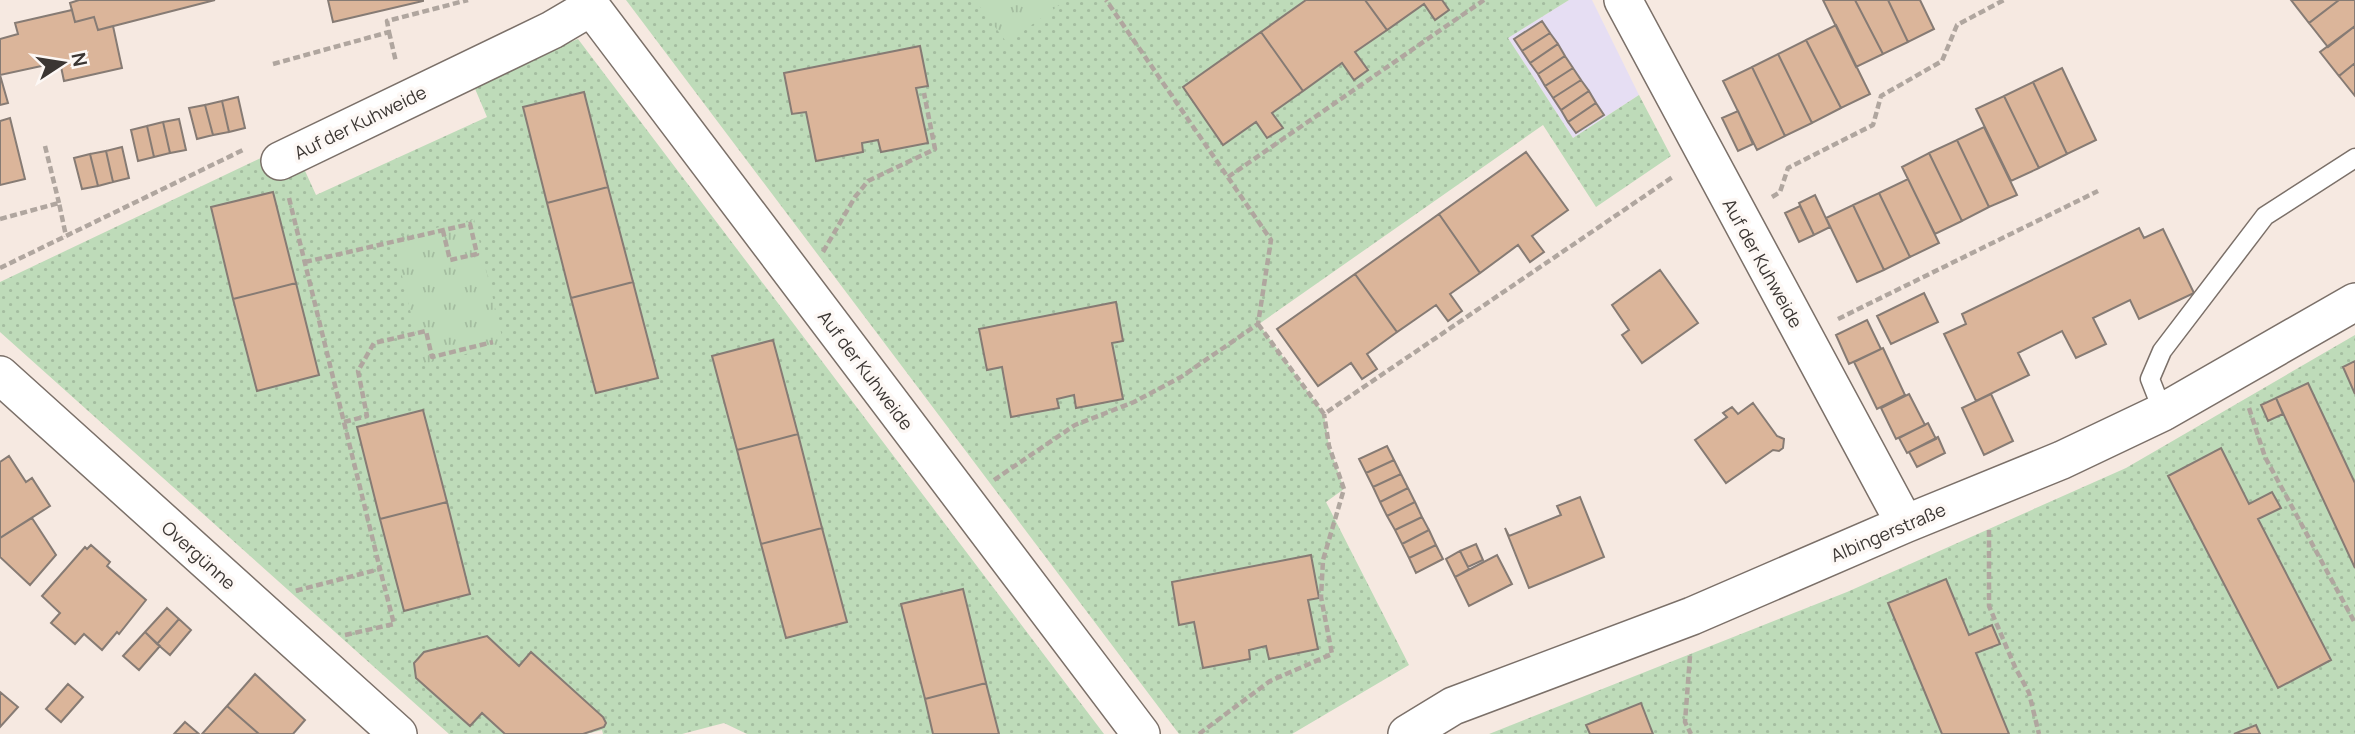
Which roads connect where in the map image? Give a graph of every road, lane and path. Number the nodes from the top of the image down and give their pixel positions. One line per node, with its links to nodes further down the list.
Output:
1 (468, 0): 7 (path)
2 (1106, 0): 15 (path)
3 (1484, 0): 15 (path)
4 (1623, 0): 12 (street, Auf der Kuhweide)
5 (2004, 0): 19 (path)
6 (588, 3): 14 (street, Auf der Kuhweide); 24 (street, Auf der Kuhweide)
7 (389, 32): 8 (path); 9 (path)
8 (393, 51)
9 (273, 64)
10 (924, 93): 24 (path)
11 (45, 146): 17 (path)
12 (1705, 155): 19 (street, Auf der Kuhweide); 32 (path)
13 (2355, 158): 31 (lane)
14 (280, 161): 21 (path); 22 (path)
15 (1228, 177): 27 (path)
16 (2098, 191): 26 (path)
17 (59, 203): 18 (path); 21 (path)
18 (0, 219)
19 (1740, 220): 36 (street, Auf der Kuhweide)
20 (443, 230): 20 (path); 22 (path)
21 (66, 236): 23 (path)
22 (305, 262): 33 (path)
23 (0, 268)
24 (803, 286): 35 (street, Auf der Kuhweide)
25 (2355, 302): 29 (street, Albingerstraße)
26 (1867, 305)
27 (1258, 324): 32 (path); 35 (path)
28 (493, 342): 33 (path)
29 (2237, 370): 31 (street, Albingerstraße); 40 (path)
30 (0, 375): 38 (street, Overgünne)
31 (2163, 412): 34 (street, Albingerstraße)
32 (1324, 414): 44 (path)
33 (344, 422): 37 (path)
34 (1989, 490): 36 (street, Albingerstraße); 47 (path)
35 (965, 501): 43 (street, Auf der Kuhweide)
36 (1905, 524): 39 (street, Albingerstraße)
37 (380, 569): 38 (path); 41 (path)
38 (261, 610): 41 (street, Overgünne)
39 (1692, 616): 45 (street, Albingerstraße); 46 (path)
40 (2355, 623)
41 (315, 659): 42 (street, Overgünne)
42 (398, 734)
43 (1141, 734)
44 (1199, 734)
45 (1407, 734)
46 (1691, 734)
47 (2039, 734)

